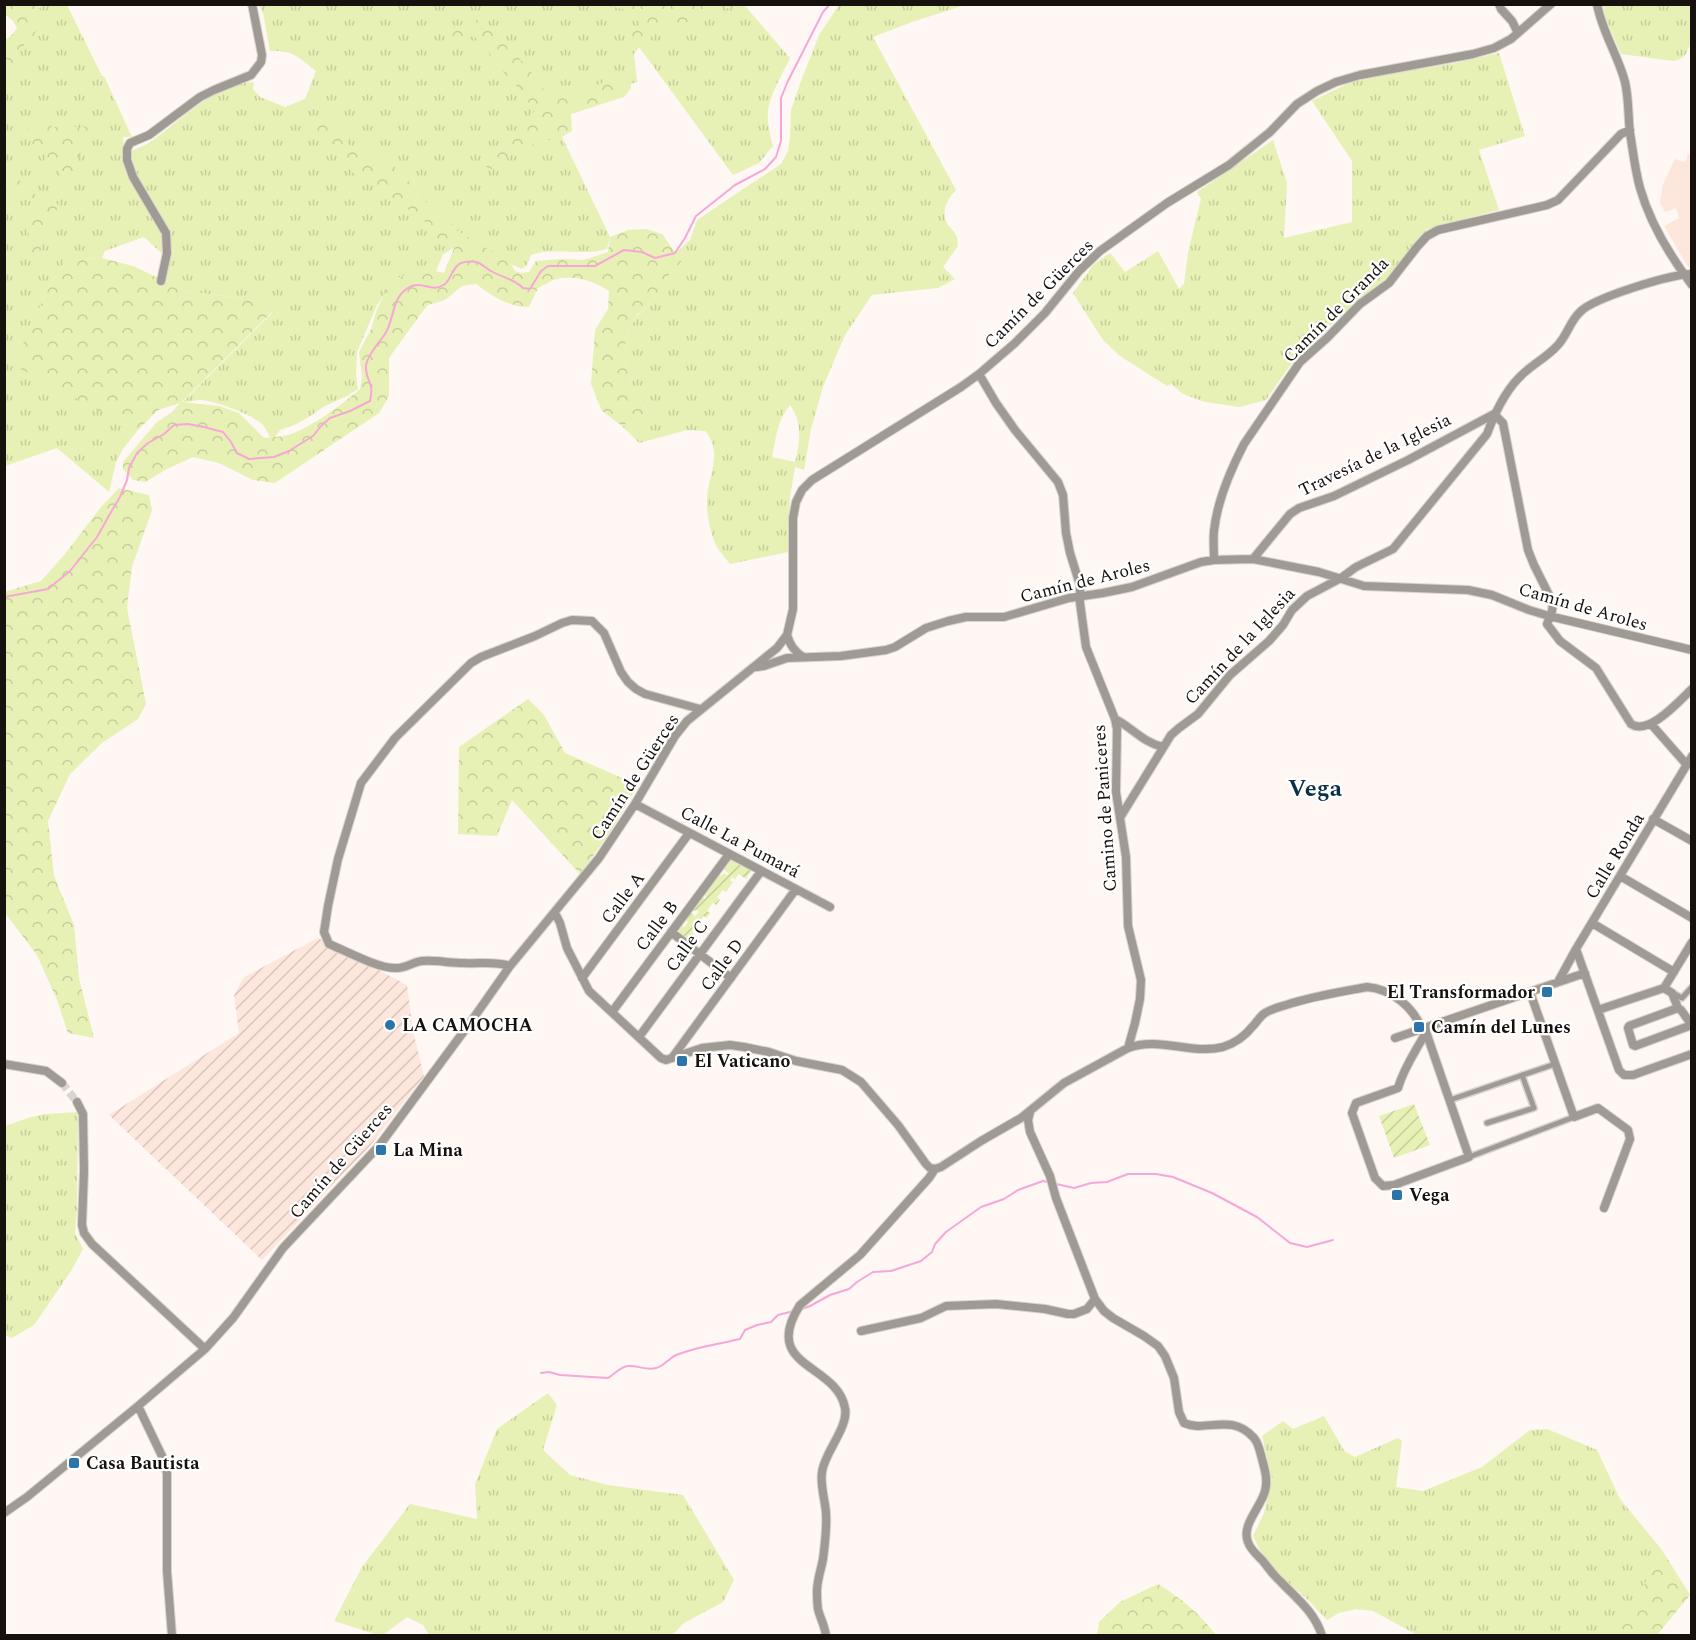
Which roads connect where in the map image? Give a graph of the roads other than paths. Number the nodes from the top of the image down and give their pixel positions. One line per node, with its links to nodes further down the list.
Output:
1 (252, 4): 8 (street)
2 (1499, 4): 5 (street)
3 (1551, 4): 5 (street, Camín de Güerces)
4 (1597, 4): 6 (street)
5 (1518, 33): 10 (street, Camín de Güerces)
6 (1630, 130): 7 (street); 13 (street, Camín de Granda)
7 (1687, 274): 9 (street); 11 (street, Camín de la Iglesia)
8 (161, 281)
9 (1692, 285)
10 (979, 374): 15 (street, Camino de Paniceres); 17 (street, Camín de Güerces)
11 (1494, 414): 12 (street, Travesía de la Iglesia); 14 (street, Camín de la Iglesia); 16 (street)
12 (1253, 559): 13 (street, Camín de Aroles); 14 (street, Camín de Aroles)
13 (1214, 560): 15 (street, Camín de Aroles)
14 (1341, 578): 16 (street, Camín de Aroles); 25 (street, Camín de la Iglesia)
15 (1080, 595): 19 (street, Camín de Aroles); 23 (street, Camino de Paniceres)
16 (1549, 616): 18 (street, Camín de Aroles); 24 (street)
17 (787, 635): 19 (street); 20 (street, Camín de Güerces)
18 (1692, 650)
19 (803, 657): 20 (street, Camín de Aroles)
20 (756, 667): 22 (street, Camín de Güerces)
21 (1692, 689): 24 (street)
22 (700, 709): 29 (street, Camín de Güerces); 46 (street)
23 (1115, 719): 25 (street); 30 (street, Camino de Paniceres)
24 (1651, 724): 27 (street)
25 (1163, 747): 30 (street, Camín de la Iglesia)
26 (1692, 756): 27 (street, Calle Ronda)
27 (1685, 768): 28 (street); 31 (street, Calle Ronda)
28 (1692, 776)
29 (635, 804): 37 (street, Calle La Pumará); 39 (street, Camín de Güerces)
30 (1121, 816): 62 (street, Camino de Paniceres)
31 (1653, 819): 33 (street); 36 (street, Calle Ronda)
32 (687, 837): 49 (street, Calle A)
33 (1692, 841)
34 (727, 857): 42 (street, Calle B)
35 (759, 874): 45 (street, Calle C)
36 (1620, 876): 40 (street); 41 (street, Calle Ronda)
37 (796, 889): 38 (street, Calle La Pumará); 50 (street, Calle D)
38 (830, 907)
39 (555, 913): 46 (street, Camín de Güerces); 49 (street)
40 (1692, 918)
41 (1593, 923): 44 (street, Calle Ronda); 47 (street)
42 (671, 933): 45 (street); 58 (street, Calle B)
43 (1692, 942): 47 (street)
44 (1576, 949): 48 (street); 51 (street, Calle Ronda)
45 (700, 954): 50 (street); 60 (street, Calle C)
46 (510, 966): 79 (street, Camín de Güerces)
47 (1674, 972): 53 (street)
48 (1585, 973): 51 (street); 57 (street)
49 (582, 978): 58 (street)
50 (731, 978): 64 (street, Calle D)
51 (1558, 982): 54 (street)
52 (1692, 987): 55 (street)
53 (1664, 988): 55 (street); 57 (street)
54 (1530, 992): 59 (street); 66 (street)
55 (1672, 993): 56 (street)
56 (1678, 1008): 56 (street)
57 (1598, 1010): 63 (street)
58 (612, 1012): 60 (street)
59 (1424, 1030): 61 (street); 62 (street); 69 (street); 74 (street)
60 (639, 1037): 64 (street)
61 (1395, 1038)
62 (1128, 1048): 71 (street)
63 (1692, 1053)
64 (672, 1058): 75 (street)
65 (4, 1064): 68 (street)
66 (1555, 1064): 67 (street); 72 (street)
67 (1522, 1075): 69 (street); 73 (street)
68 (62, 1083)
69 (1450, 1100): 74 (street)
70 (77, 1102): 79 (street)
71 (1029, 1112): 75 (street); 77 (street)
72 (1574, 1117): 74 (street); 76 (street)
73 (1487, 1123)
74 (1469, 1157)
75 (935, 1169): 83 (street)
76 (1604, 1208)
77 (1095, 1299): 78 (street); 84 (street)
78 (861, 1331)
79 (205, 1349): 80 (street, Camín de Güerces)
80 (138, 1406): 81 (street, Camín de Güerces); 82 (street)
81 (4, 1513)
82 (172, 1635)
83 (826, 1635)
84 (1322, 1635)

